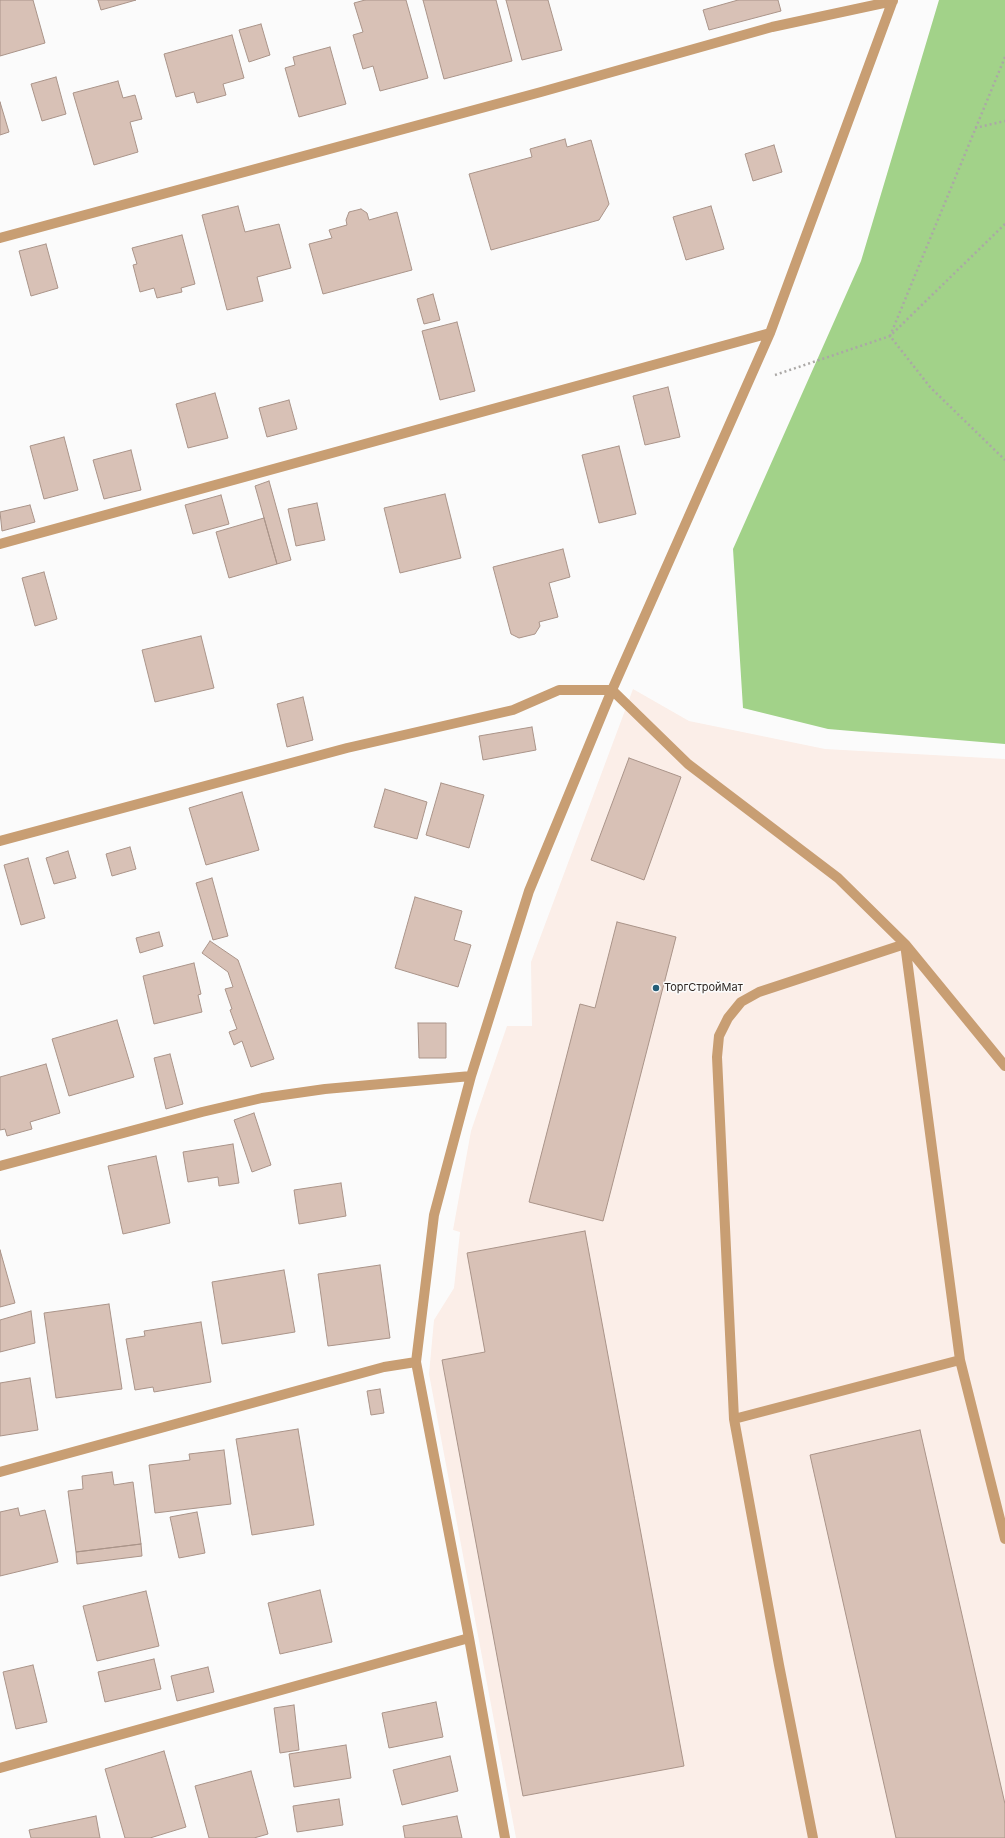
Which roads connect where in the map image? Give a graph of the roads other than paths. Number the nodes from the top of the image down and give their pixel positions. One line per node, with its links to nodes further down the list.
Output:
1 (893, 0): 2 (lane); 3 (lane)
2 (0, 238)
3 (770, 333): 4 (lane); 5 (lane)
4 (0, 544)
5 (612, 690): 6 (lane); 7 (lane); 9 (lane)
6 (0, 841)
7 (905, 944): 8 (lane); 11 (lane); 13 (lane)
8 (1005, 1066)
9 (471, 1076): 10 (lane); 12 (lane)
10 (0, 1166)
11 (960, 1360): 13 (lane); 15 (lane)
12 (416, 1362): 14 (lane); 16 (lane)
13 (734, 1419): 19 (lane)
14 (0, 1472)
15 (1005, 1539)
16 (469, 1638): 17 (lane); 18 (lane)
17 (0, 1768)
18 (505, 1838)
19 (813, 1838)

